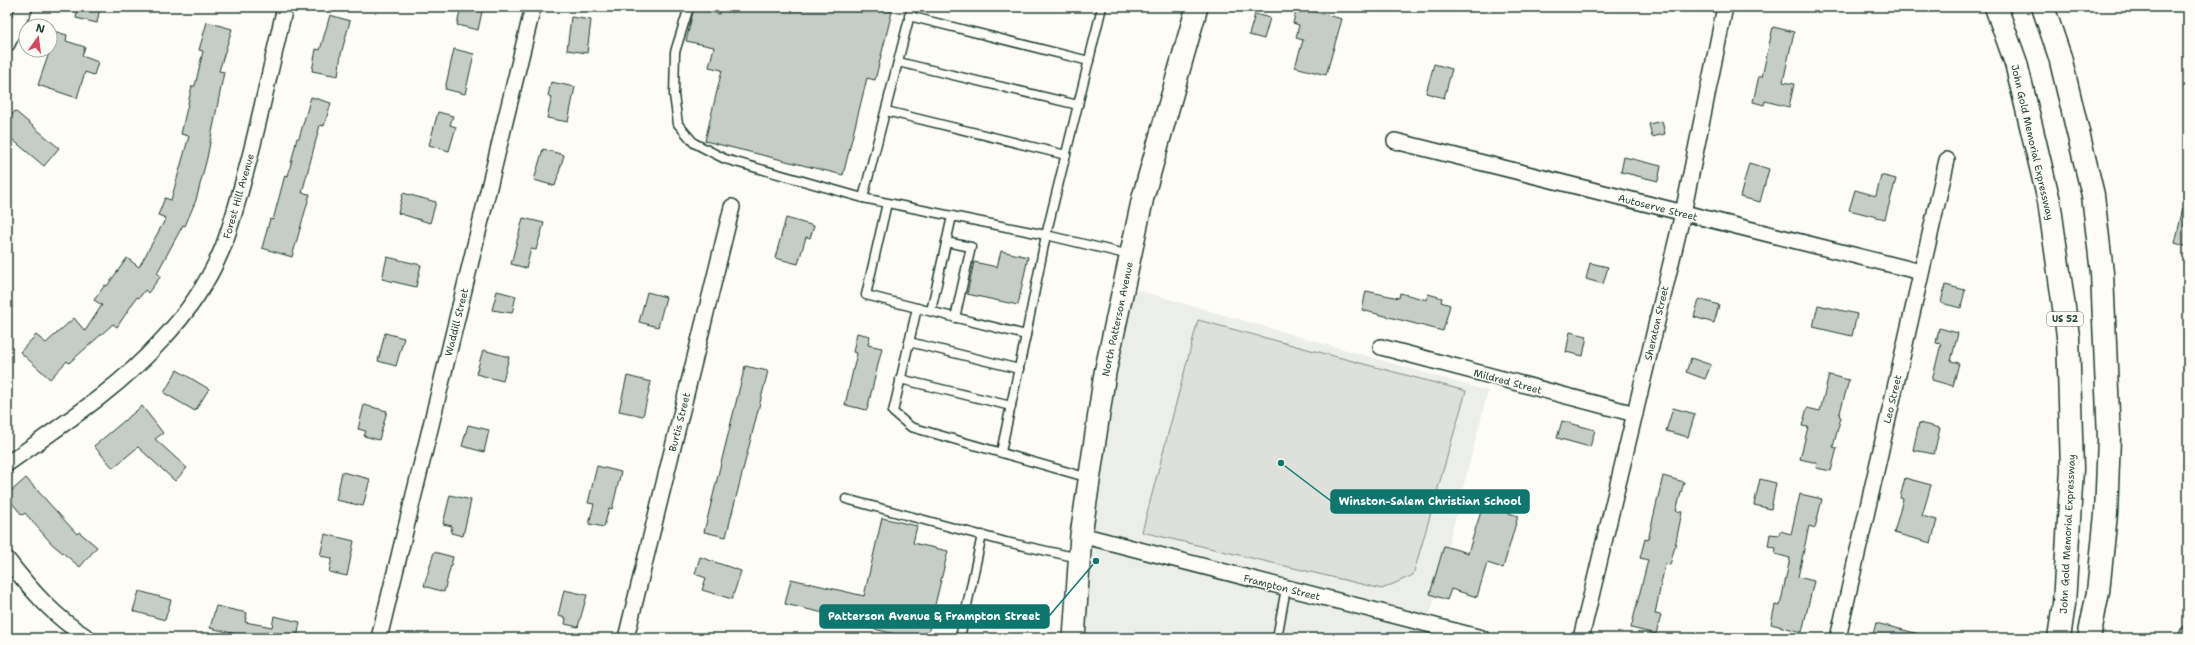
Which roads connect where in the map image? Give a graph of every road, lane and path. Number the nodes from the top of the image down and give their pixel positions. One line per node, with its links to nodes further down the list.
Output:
1 (25, 7): 12 (street)
2 (285, 7): 40 (street, Forest Hill Avenue)
3 (532, 7): 50 (street, Waddill Street)
4 (689, 7): 20 (lane)
5 (912, 7): 11 (lane)
6 (1102, 7): 13 (lane)
7 (1197, 7): 27 (main road, North Patterson Avenue)
8 (1725, 7): 23 (street, Sheraton Street)
9 (1996, 7): 58 (highway, John Gold Memorial Expressway / US 52)
10 (2043, 7): 59 (highway)
11 (909, 16): 13 (lane); 14 (lane)
12 (7, 44)
13 (1089, 61): 15 (lane)
14 (898, 62): 15 (lane); 16 (lane)
15 (1078, 105): 18 (lane)
16 (886, 111): 18 (lane); 20 (lane)
17 (1395, 141): 23 (street, Autoserve Street)
18 (1066, 155): 25 (lane)
19 (1947, 160): 28 (street, Leo Street)
20 (863, 198): 21 (lane)
21 (887, 203): 24 (lane); 29 (lane)
22 (732, 207): 51 (street, Burtis Street)
23 (1682, 213): 28 (street, Autoserve Street); 38 (street, Sheraton Street)
24 (952, 216): 25 (lane); 26 (lane)
25 (1046, 235): 27 (lane); 32 (lane)
26 (946, 242): 30 (lane); 31 (lane)
27 (1130, 255): 41 (main road, North Patterson Avenue)
28 (1921, 272): 57 (street, Leo Street)
29 (917, 308): 30 (lane); 33 (lane)
30 (931, 311): 31 (lane)
31 (955, 318): 32 (lane)
32 (1026, 335): 35 (lane)
33 (909, 342): 35 (lane); 36 (lane)
34 (1381, 347): 38 (street, Mildred Street)
35 (1019, 369): 37 (lane)
36 (900, 379): 37 (lane); 39 (lane)
37 (1011, 406): 39 (lane)
38 (1635, 414): 56 (street, Sheraton Street)
39 (1001, 452): 41 (lane)
40 (7, 464)
41 (1089, 478): 44 (main road, North Patterson Avenue)
42 (846, 499): 43 (lane)
43 (982, 535): 45 (lane); 52 (lane)
44 (1081, 535): 45 (main road, North Patterson Avenue); 47 (street, Frampton Street)
45 (1079, 558): 53 (main road, North Patterson Avenue)
46 (7, 560): 49 (street)
47 (1286, 588): 54 (lane); 55 (street, Frampton Street)
48 (2188, 634): 60 (street)
49 (88, 638)
50 (379, 638)
51 (626, 638)
52 (960, 638)
53 (1074, 638)
54 (1277, 638)
55 (1482, 638)
56 (1581, 638)
57 (1838, 638)
58 (2059, 638)
59 (2089, 638)
60 (2187, 638)

